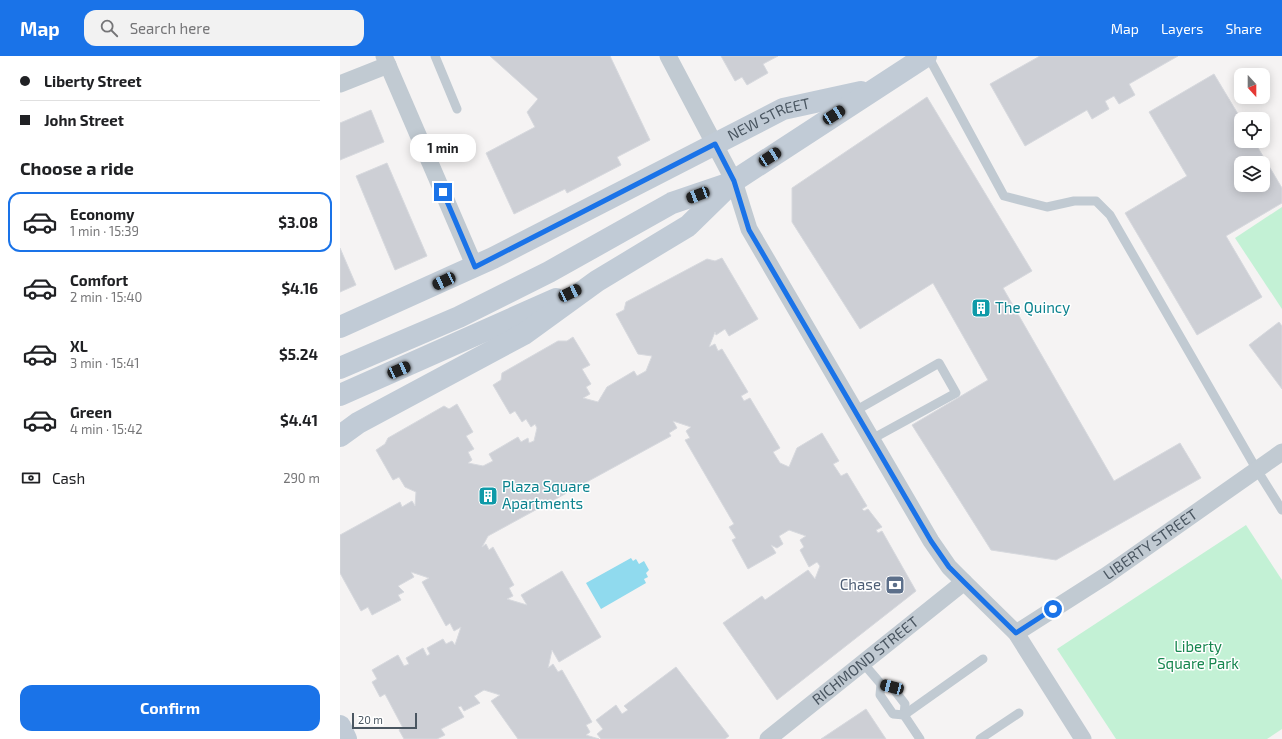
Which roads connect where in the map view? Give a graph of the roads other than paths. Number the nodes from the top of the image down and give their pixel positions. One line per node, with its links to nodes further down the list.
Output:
1 (435, 56): 7 (lane)
2 (668, 56): 8 (street)
3 (927, 56): 6 (main road, NEW STREET); 19 (lane)
4 (386, 60): 5 (street); 10 (street)
5 (340, 84)
6 (872, 90): 8 (main road, NEW STREET); 9 (main road, NEW STREET)
7 (457, 109)
8 (715, 144): 9 (street); 10 (main road, NEW STREET)
9 (734, 181): 11 (main road); 13 (main road); 15 (street)
10 (475, 267): 12 (main road, NEW STREET)
11 (597, 281): 14 (main road); 16 (main road)
12 (340, 327)
13 (340, 368)
14 (340, 395)
15 (855, 411): 17 (street); 17 (lane)
16 (340, 436)
17 (872, 439): 21 (street)
18 (1282, 452): 19 (street, LIBERTY STREET)
19 (1257, 470): 20 (lane); 22 (street, LIBERTY STREET)
20 (1282, 510)
21 (964, 582): 22 (street); 24 (street, RICHMOND STREET)
22 (1016, 633): 33 (street)
23 (982, 659): 27 (lane)
24 (863, 663): 25 (lane); 29 (street, RICHMOND STREET)
25 (881, 684): 27 (lane); 27 (lane)
26 (1018, 713): 32 (lane)
27 (904, 715): 31 (lane)
28 (340, 726): 30 (main road)
29 (775, 737)
30 (346, 739)
31 (920, 739)
32 (980, 739)
33 (1083, 739)

